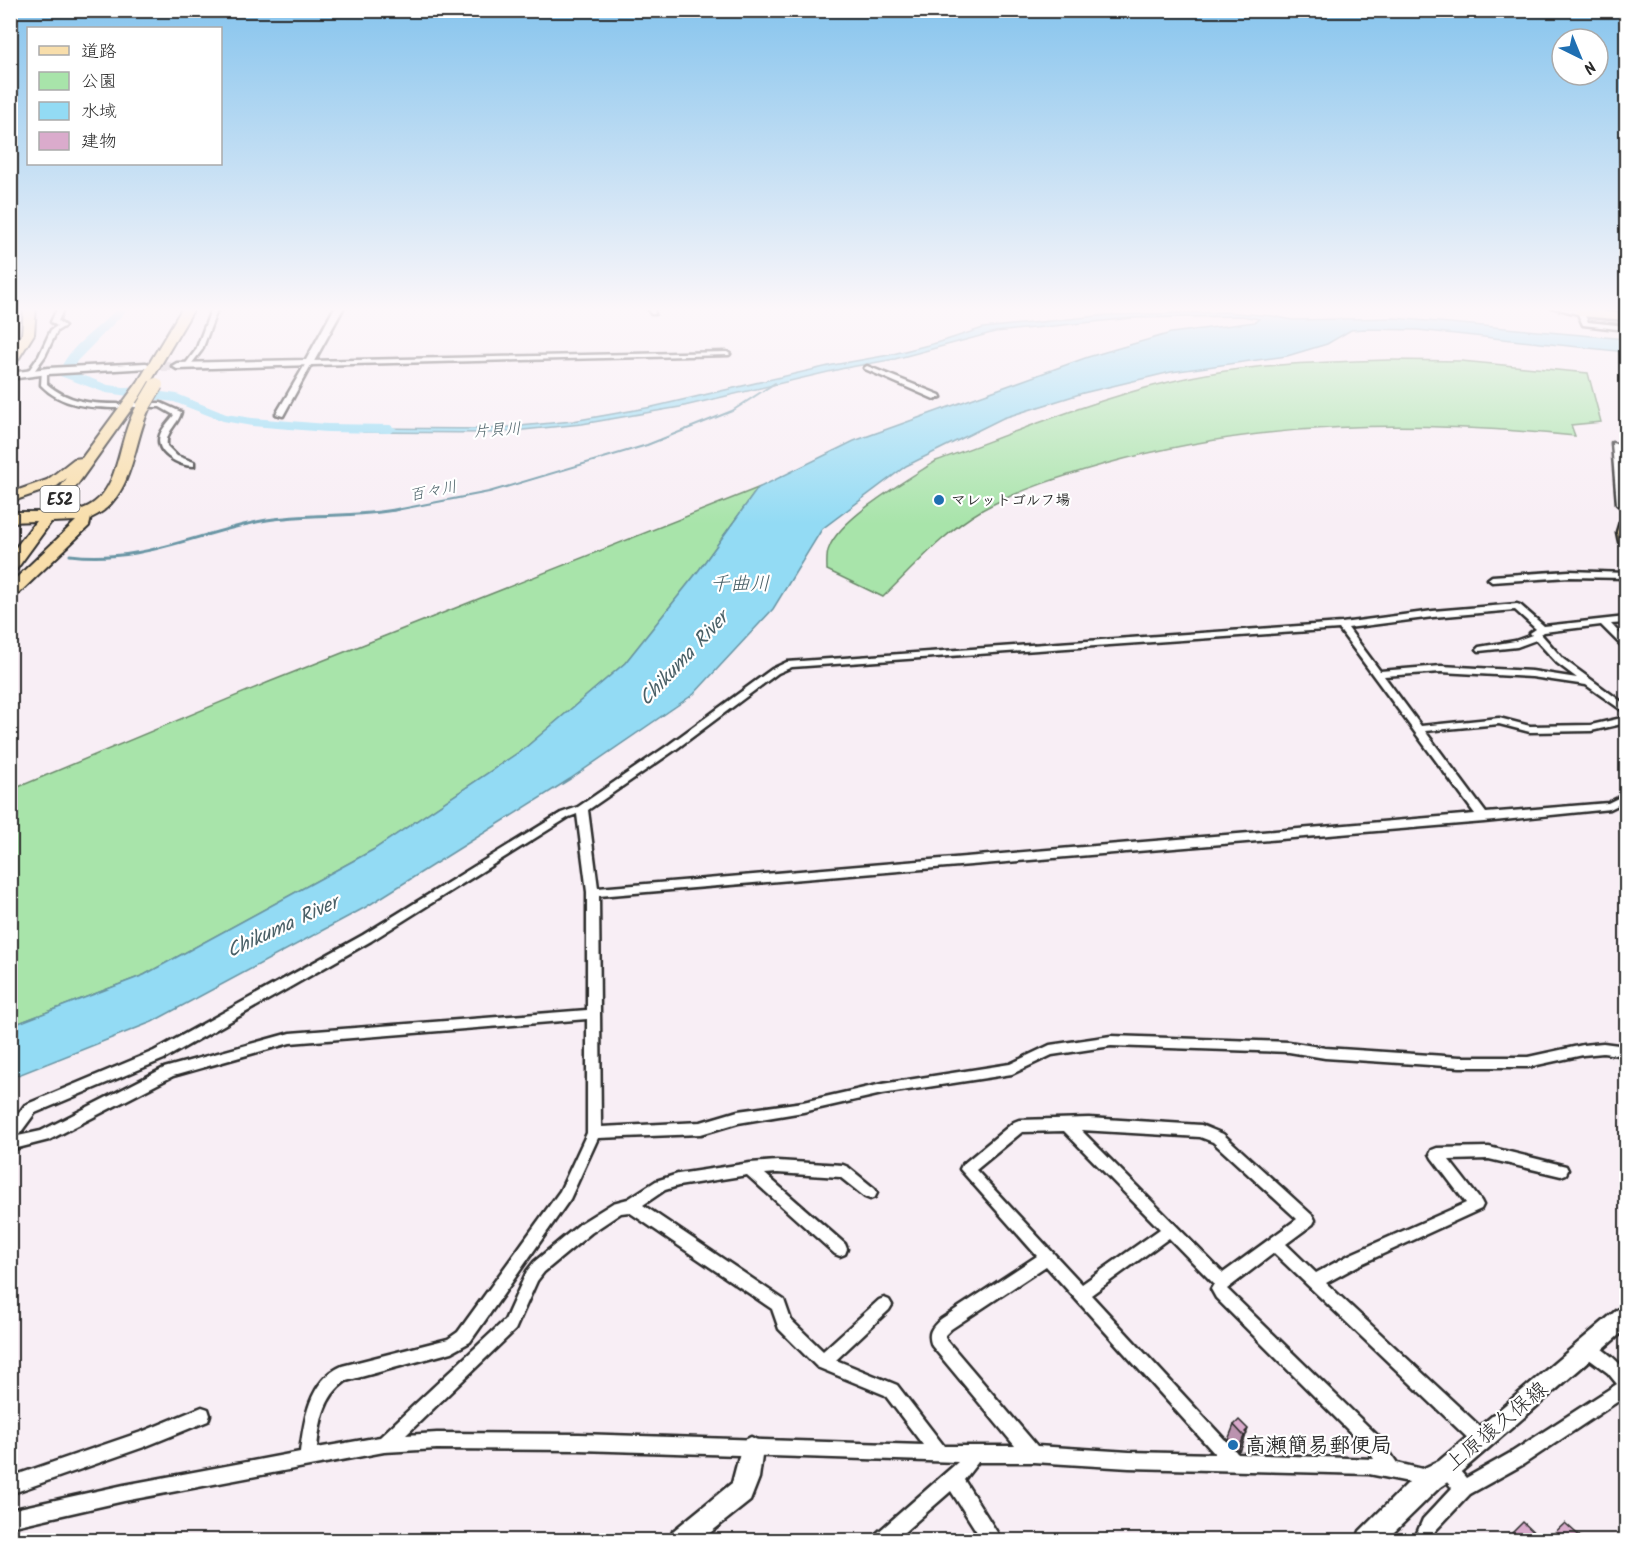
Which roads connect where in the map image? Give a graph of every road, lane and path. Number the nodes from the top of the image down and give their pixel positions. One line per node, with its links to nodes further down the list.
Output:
1 (45, 379): 8 (street)
2 (147, 379): 6 (highway)
3 (149, 379): 6 (highway)
4 (300, 379): 9 (street)
5 (894, 379): 7 (street)
6 (146, 384): 8 (highway, bridge); 8 (highway)
7 (937, 397)
8 (130, 405): 11 (street); 13 (highway); 15 (highway); 19 (highway, E52)
9 (280, 414)
10 (1615, 445): 12 (street)
11 (191, 464)
12 (1622, 466): 14 (street)
13 (10, 498)
14 (1626, 509)
15 (79, 516): 16 (highway); 22 (highway)
16 (10, 518)
17 (1626, 522): 18 (main road)
18 (1626, 542)
19 (10, 567)
20 (1626, 576): 21 (street)
21 (1492, 579)
22 (10, 593)
23 (1626, 620): 24 (street)
24 (1603, 622): 26 (street); 27 (street)
25 (1342, 626): 26 (street); 29 (street); 35 (street)
26 (1539, 633): 28 (street); 30 (street)
27 (1626, 645)
28 (1482, 649)
29 (1378, 674): 30 (street); 33 (street)
30 (1587, 682): 31 (street)
31 (1626, 709)
32 (1626, 720): 33 (street)
33 (1418, 729): 36 (street)
34 (1626, 796): 36 (street)
35 (582, 809): 37 (street); 42 (street)
36 (1484, 818): 37 (street)
37 (594, 892): 38 (street)
38 (594, 1014): 41 (street); 43 (street)
39 (1626, 1051): 41 (street)
40 (1067, 1125): 48 (street); 49 (street); 51 (street)
41 (594, 1133): 68 (street)
42 (10, 1139)
43 (10, 1144)
44 (750, 1169): 46 (street); 47 (street); 50 (street)
45 (1561, 1170): 52 (street)
46 (870, 1192)
47 (631, 1204): 58 (street); 63 (street)
48 (1171, 1229): 53 (street); 54 (street)
49 (1276, 1245): 52 (street); 53 (street)
50 (840, 1249)
51 (1046, 1258): 54 (street); 67 (street)
52 (1315, 1281): 62 (street)
53 (1222, 1282): 70 (street)
54 (1080, 1294): 69 (street)
55 (884, 1305): 58 (street)
56 (1626, 1316): 57 (street, 上原猿久保線)
57 (1587, 1348): 59 (street); 62 (street, 上原猿久保線)
58 (822, 1362): 66 (street)
59 (1626, 1382)
60 (1626, 1387): 74 (street)
61 (202, 1415): 73 (street)
62 (1481, 1439): 71 (street, 上原猿久保線)
63 (384, 1444): 64 (street); 68 (street)
64 (751, 1449): 66 (street); 76 (street)
65 (975, 1453): 66 (street); 67 (street); 72 (street)
66 (940, 1454)
67 (1033, 1454): 69 (street)
68 (307, 1459): 75 (street)
69 (1235, 1463): 70 (street)
70 (1391, 1470): 71 (street)
71 (1439, 1474): 74 (street); 79 (street, 上原猿久保線)
72 (953, 1479): 77 (street); 78 (street)
73 (10, 1485)
74 (1464, 1488): 80 (street)
75 (10, 1519)
76 (682, 1540)
77 (882, 1540)
78 (992, 1540)
79 (1369, 1540)
80 (1423, 1540)

